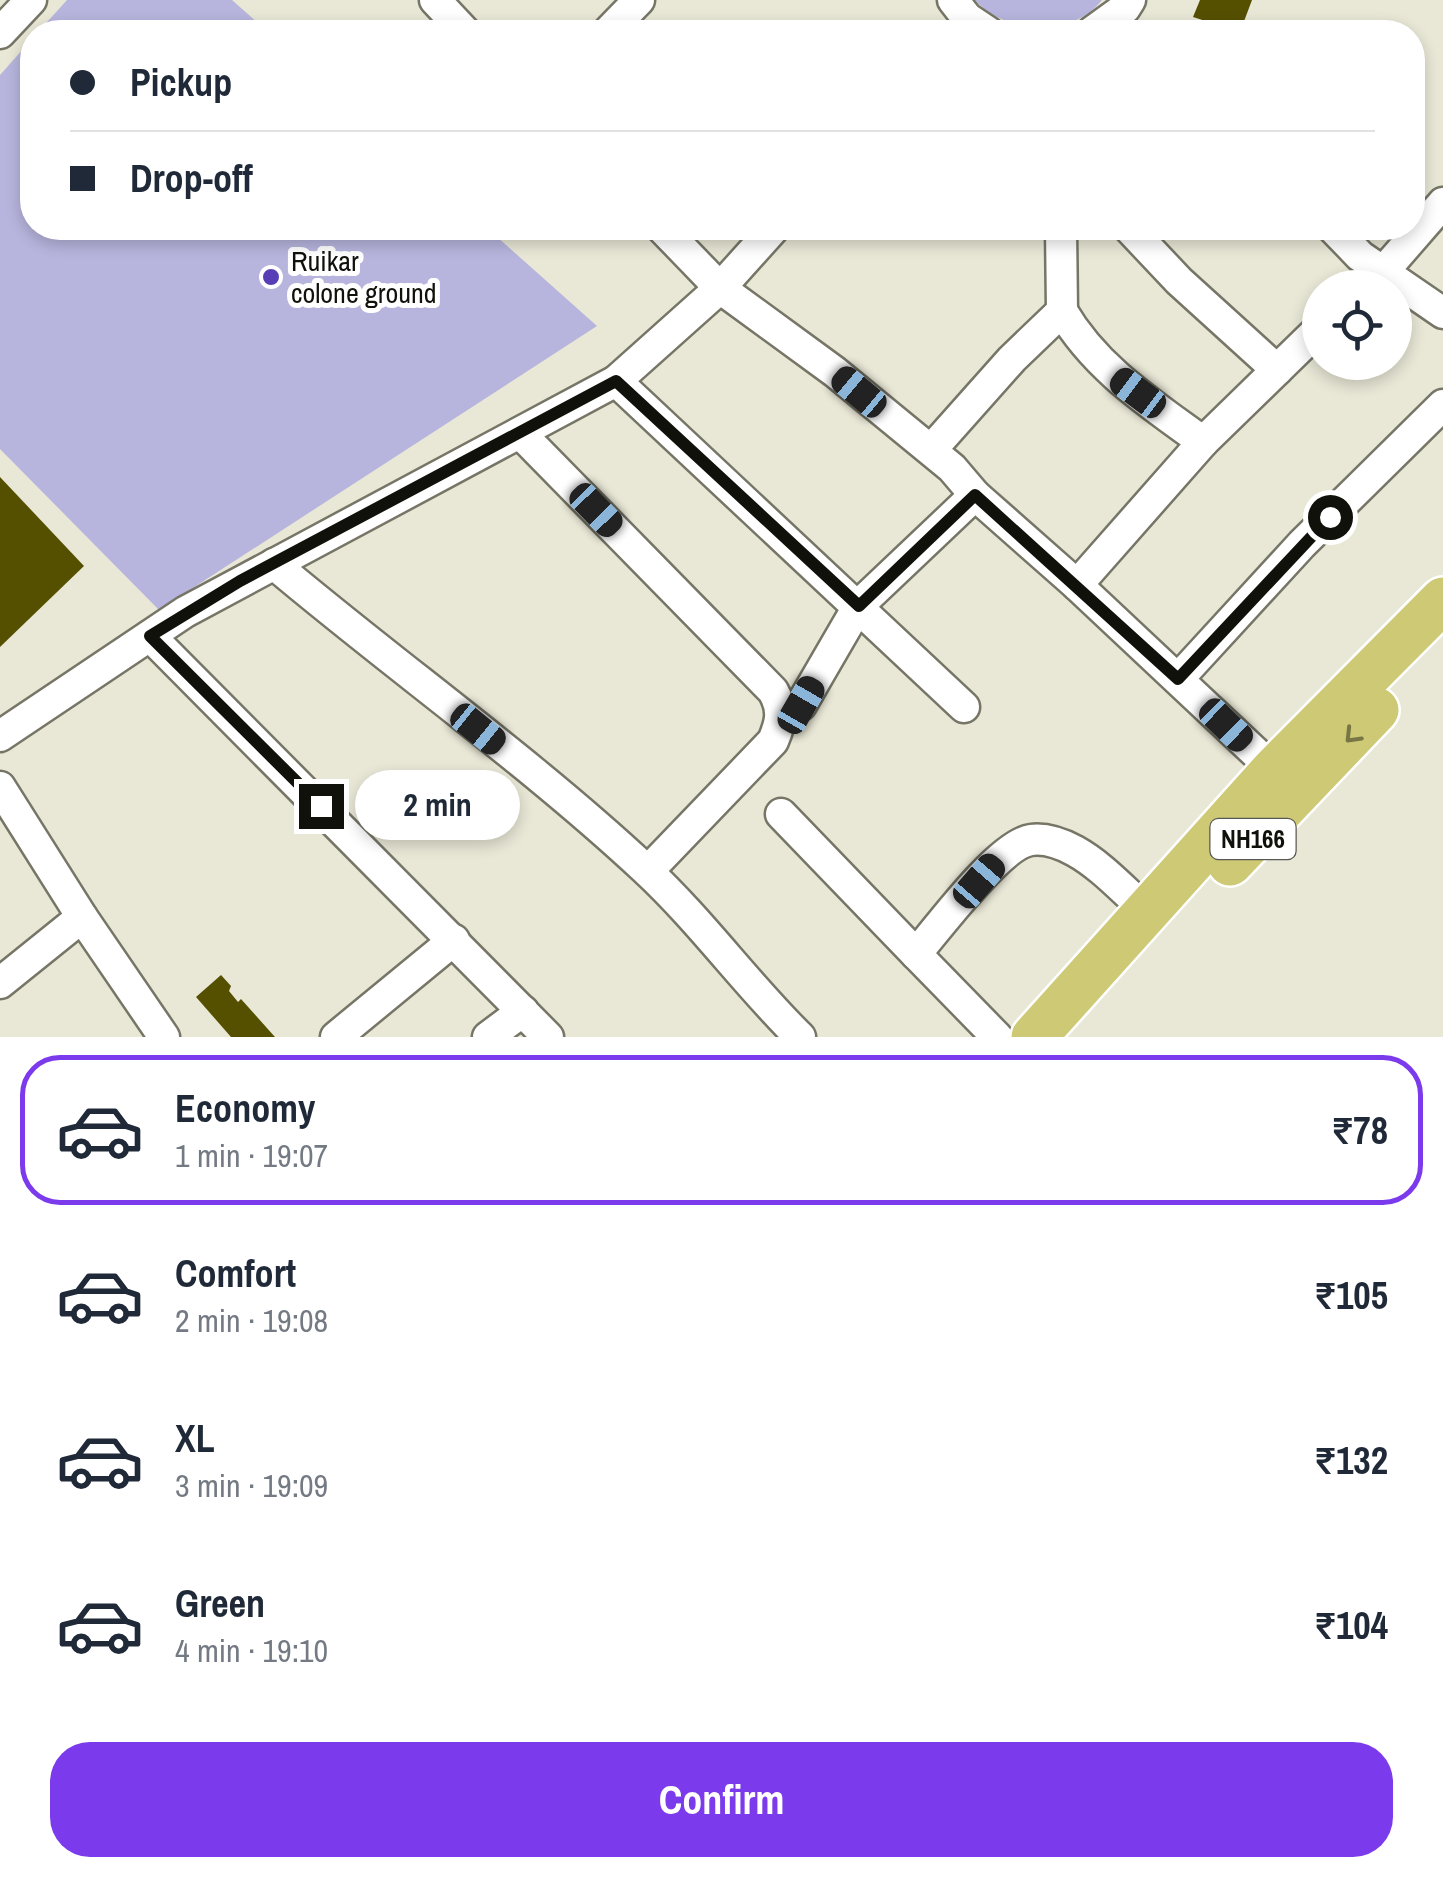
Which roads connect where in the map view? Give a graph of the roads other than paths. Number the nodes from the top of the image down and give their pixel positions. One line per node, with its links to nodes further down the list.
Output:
1 (32, 0): 6 (street)
2 (434, 0): 4 (street)
3 (639, 0): 5 (street)
4 (453, 20)
5 (620, 20)
6 (0, 33)
7 (1443, 203): 8 (street)
8 (1425, 223)
9 (674, 240): 17 (street)
10 (763, 240): 17 (street)
11 (1061, 240): 19 (street)
12 (1140, 240): 22 (street)
13 (1345, 240): 15 (street)
14 (1410, 240): 16 (street)
15 (1368, 270)
16 (1383, 270)
17 (720, 288): 23 (street); 27 (street)
18 (1412, 298): 20 (street)
19 (1062, 312): 26 (street); 27 (street)
20 (1443, 313)
21 (1302, 345): 22 (street)
22 (1276, 370): 26 (street)
23 (616, 381): 25 (street); 32 (street)
24 (1443, 405): 35 (street)
25 (520, 432): 29 (street); 42 (street)
26 (1203, 442): 30 (street)
27 (931, 450): 28 (street)
28 (975, 495): 30 (street); 32 (street)
29 (274, 564): 33 (street); 42 (street)
30 (1078, 585): 35 (street)
31 (1443, 600): 39 (highway, NH166)
32 (859, 606): 36 (street); 37 (street)
33 (150, 636): 38 (street); 45 (street)
34 (1443, 640): 56 (highway, NH166, one-way to 56)
35 (1178, 679): 39 (street)
36 (801, 705)
37 (964, 708)
38 (0, 736)
39 (1274, 770): 43 (highway, NH166)
40 (0, 787): 44 (street)
41 (781, 814): 46 (street)
42 (648, 871): 53 (street)
43 (1147, 912): 46 (street); 55 (highway, NH166)
44 (82, 917): 47 (street); 49 (street)
45 (454, 940): 48 (street); 50 (street)
46 (916, 954): 54 (street)
47 (0, 983)
48 (522, 1011): 51 (street); 52 (street)
49 (164, 1037)
50 (336, 1037)
51 (488, 1037)
52 (548, 1037)
53 (800, 1037)
54 (996, 1037)
55 (1034, 1037)
56 (1064, 1037)

